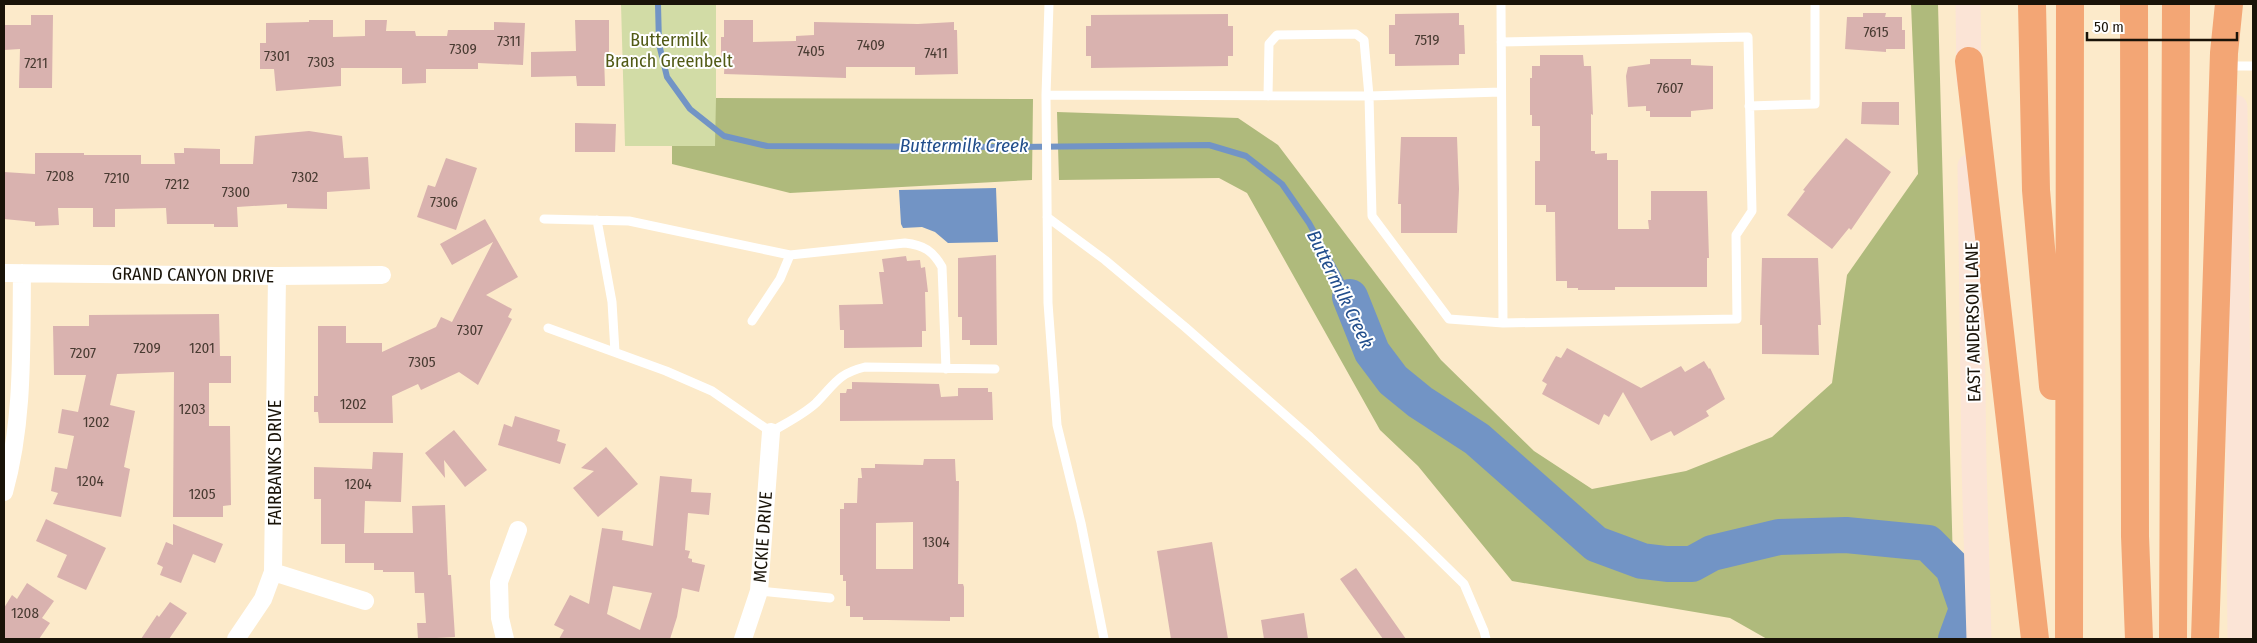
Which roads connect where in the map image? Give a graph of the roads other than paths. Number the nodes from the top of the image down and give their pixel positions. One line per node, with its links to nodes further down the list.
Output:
1 (1049, 4): 15 (lane)
2 (1501, 4): 11 (lane)
3 (1815, 4): 18 (lane)
4 (1968, 4): 12 (main road, EAST ANDERSON LANE)
5 (2032, 4): 36 (highway)
6 (2070, 4): 36 (highway)
7 (2134, 4): 50 (highway)
8 (2176, 4): 51 (highway)
9 (2229, 4): 52 (highway)
10 (2235, 4): 13 (main road)
11 (1501, 42): 14 (lane); 18 (lane)
12 (1969, 61): 47 (main road, EAST ANDERSON LANE); 48 (highway)
13 (2244, 66): 41 (main road)
14 (1501, 92): 17 (lane); 28 (lane)
15 (1046, 95): 16 (lane); 19 (lane)
16 (1268, 96): 17 (lane); 17 (lane)
17 (1369, 96): 28 (lane)
18 (1749, 106): 28 (lane)
19 (1047, 217): 45 (lane); 46 (lane)
20 (544, 219): 21 (lane)
21 (597, 220): 22 (lane); 30 (lane)
22 (790, 255): 27 (lane); 31 (lane)
23 (4, 273): 24 (street, GRAND CANYON DRIVE)
24 (22, 273): 26 (street, GRAND CANYON DRIVE); 34 (street)
25 (382, 275): 26 (street, GRAND CANYON DRIVE)
26 (277, 276): 37 (street, FAIRBANKS DRIVE)
27 (752, 321)
28 (1503, 323)
29 (548, 328): 30 (lane)
30 (615, 352): 33 (lane)
31 (946, 368): 32 (lane); 33 (lane)
32 (995, 369)
33 (771, 432): 38 (street, MCKIE DRIVE)
34 (4, 492)
35 (518, 530): 43 (street)
36 (2068, 564): 49 (highway)
37 (273, 572): 40 (street); 42 (street, FAIRBANKS DRIVE)
38 (759, 591): 39 (lane); 44 (street, MCKIE DRIVE)
39 (830, 598)
40 (364, 601)
41 (2242, 635)
42 (236, 639)
43 (505, 639)
44 (743, 639)
45 (1104, 639)
46 (1486, 639)
47 (1980, 639)
48 (2035, 639)
49 (2069, 639)
50 (2139, 639)
51 (2173, 639)
52 (2205, 639)

